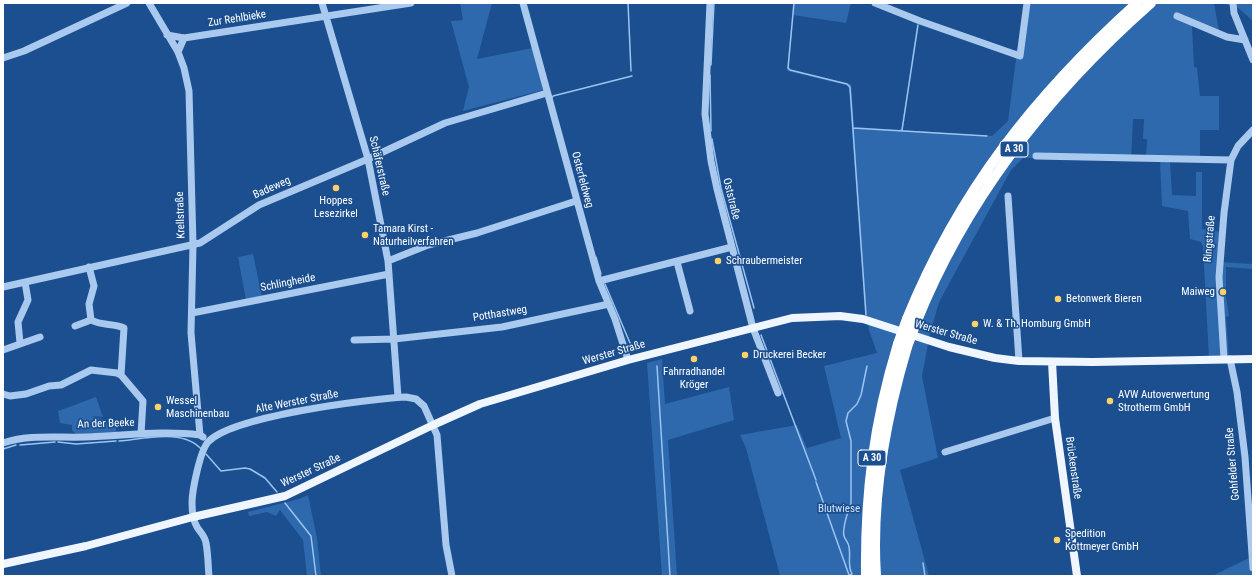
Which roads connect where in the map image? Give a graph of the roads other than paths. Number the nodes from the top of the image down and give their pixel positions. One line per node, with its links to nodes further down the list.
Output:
1 (127, 3): 18 (street)
2 (149, 3): 14 (street, Krellstraße)
3 (322, 3): 12 (street, Schäferstraße)
4 (411, 3): 12 (street, Zur Rehlbieke)
5 (523, 3): 20 (street, Osterfeldweg)
6 (710, 3): 28 (street, Oststraße)
7 (875, 3): 8 (street)
8 (1028, 3)
9 (1137, 3): 40 (highway, A 30)
10 (1151, 3): 40 (highway, A 30)
11 (1233, 3): 16 (street)
12 (326, 16): 15 (street, Zur Rehlbieke); 23 (street, Schäferstraße)
13 (1177, 16): 16 (street)
14 (167, 35): 15 (street, Zur Rehlbieke); 17 (street, Krellstraße)
15 (184, 38): 17 (street)
16 (1245, 40): 19 (street)
17 (178, 52): 27 (street, Krellstraße)
18 (3, 58)
19 (1253, 60)
20 (547, 93): 23 (street, Badeweg); 26 (street, Osterfeldweg)
21 (1253, 130): 24 (street, Ringstraße)
22 (1036, 156): 24 (street)
23 (368, 159): 27 (street, Badeweg); 29 (street, Schäferstraße)
24 (1231, 160): 49 (street, Ringstraße)
25 (1008, 196): 52 (street)
26 (576, 201): 29 (street); 33 (street, Osterfeldweg)
27 (193, 245): 31 (street, Badeweg); 38 (street, Krellstraße)
28 (732, 247): 30 (street); 42 (street, Oststraße)
29 (388, 261): 32 (street, Schäferstraße)
30 (677, 262): 33 (street); 37 (street)
31 (90, 267): 34 (street, Badeweg); 39 (street)
32 (389, 274): 38 (street, Schlingheide); 44 (street, Schäferstraße)
33 (599, 280): 36 (street, Osterfeldweg)
34 (25, 282): 35 (street, Badeweg); 46 (street)
35 (3, 287)
36 (609, 304): 44 (street, Potthastweg); 51 (street, Osterfeldweg)
37 (690, 311)
38 (192, 313): 61 (street, Krellstraße)
39 (91, 320): 41 (street); 54 (street)
40 (912, 321): 47 (highway, A 30, bridge)
41 (75, 326)
42 (753, 328): 51 (main road, Werster Straße); 52 (main road, Werster Straße); 55 (street, Oststraße)
43 (40, 337): 46 (street)
44 (394, 339): 45 (street); 57 (street, Schäferstraße)
45 (354, 340)
46 (20, 344): 48 (street)
47 (903, 345): 70 (highway, A 30); 71 (highway, A 30)
48 (3, 350)
49 (1227, 359): 50 (main road, Werster Straße); 53 (main road, Werster Straße); 67 (street, Gohfelder Straße)
50 (1253, 359)
51 (628, 360): 59 (main road, Werster Straße)
52 (1019, 361): 53 (main road, Werster Straße)
53 (1052, 362): 58 (main road, Brückenstraße)
54 (121, 375): 56 (street); 60 (street)
55 (778, 393)
56 (3, 394)
57 (398, 397): 59 (street, Alte Werster Straße); 63 (street, Alte Werster Straße)
58 (1055, 418): 64 (street); 72 (main road, Brückenstraße)
59 (433, 425): 65 (main road, Werster Straße); 69 (street, Alte Werster Straße)
60 (141, 434): 61 (street, An der Beeke); 62 (street, An der Beeke)
61 (200, 435): 63 (street)
62 (3, 443)
63 (206, 444): 65 (street)
64 (945, 452)
65 (193, 517): 66 (main road, Werster Straße); 68 (street)
66 (3, 564)
67 (1253, 568)
68 (209, 576)
69 (452, 576)
70 (866, 576)
71 (876, 576)
72 (1077, 576)

